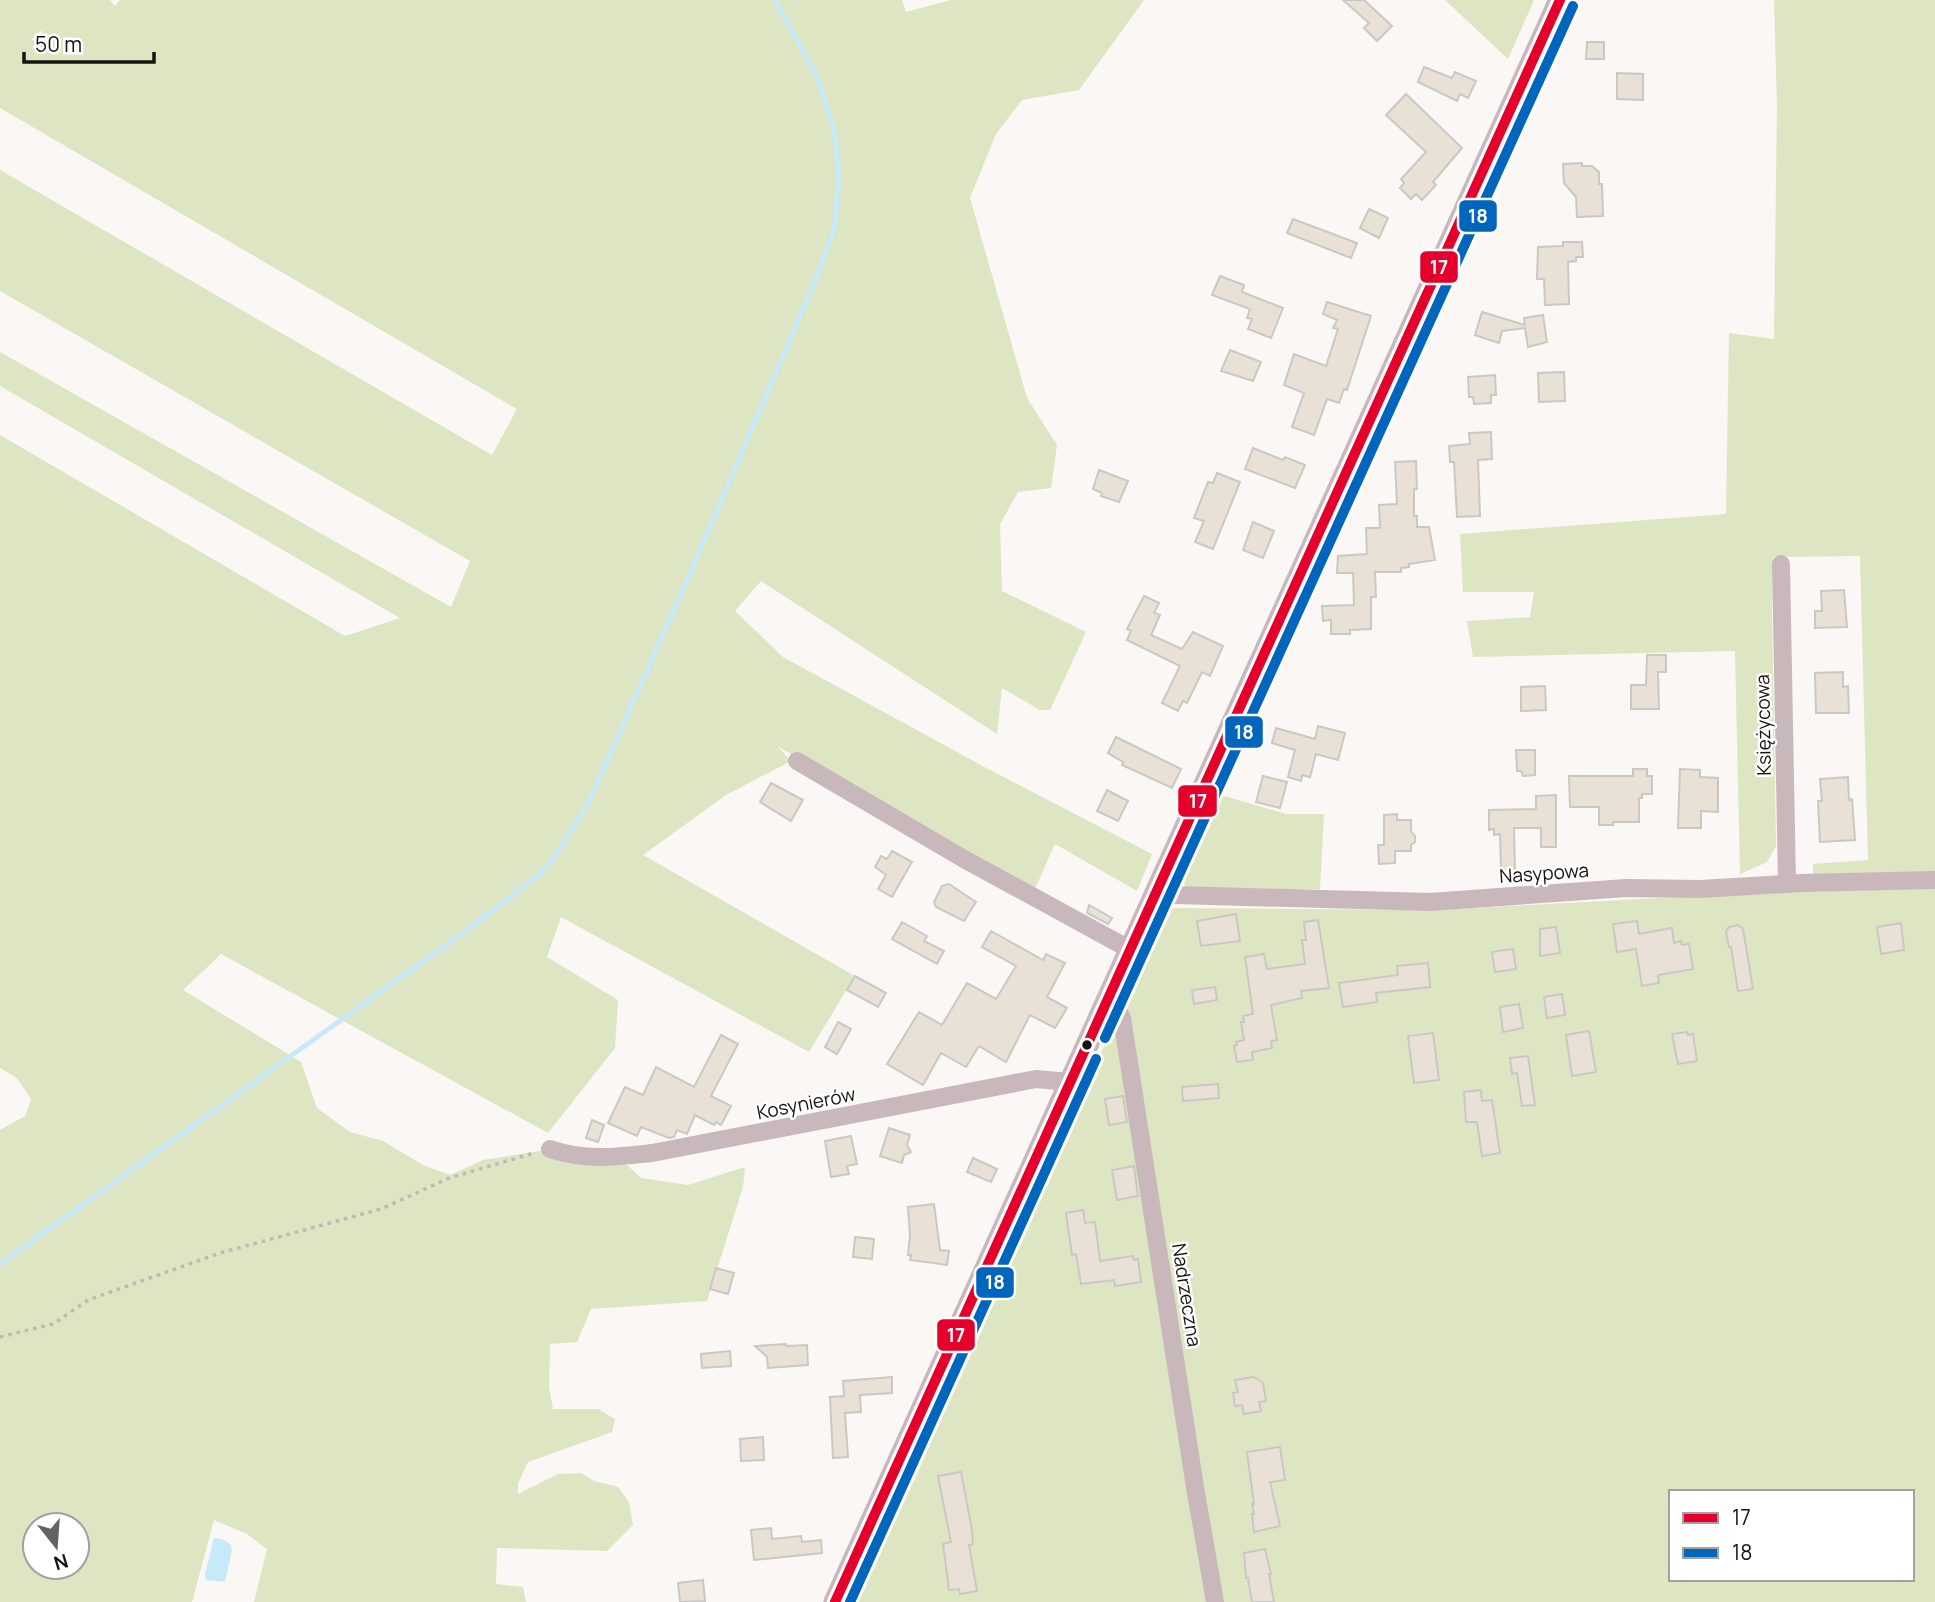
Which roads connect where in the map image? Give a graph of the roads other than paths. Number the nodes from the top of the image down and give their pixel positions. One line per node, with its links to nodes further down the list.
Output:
1 (1559, 0): 6 (street)
2 (1781, 564): 5 (street, Księżycowa)
3 (797, 761): 7 (street)
4 (1935, 880): 5 (street, Nasypowa)
5 (1787, 884): 6 (street, Nasypowa)
6 (1157, 890): 7 (street)
7 (1129, 949): 8 (street)
8 (1107, 1001): 9 (street); 12 (street, Nadrzeczna)
9 (1069, 1082): 10 (street, Kosynierów); 11 (street)
10 (550, 1149)
11 (835, 1602)
12 (1215, 1602)

